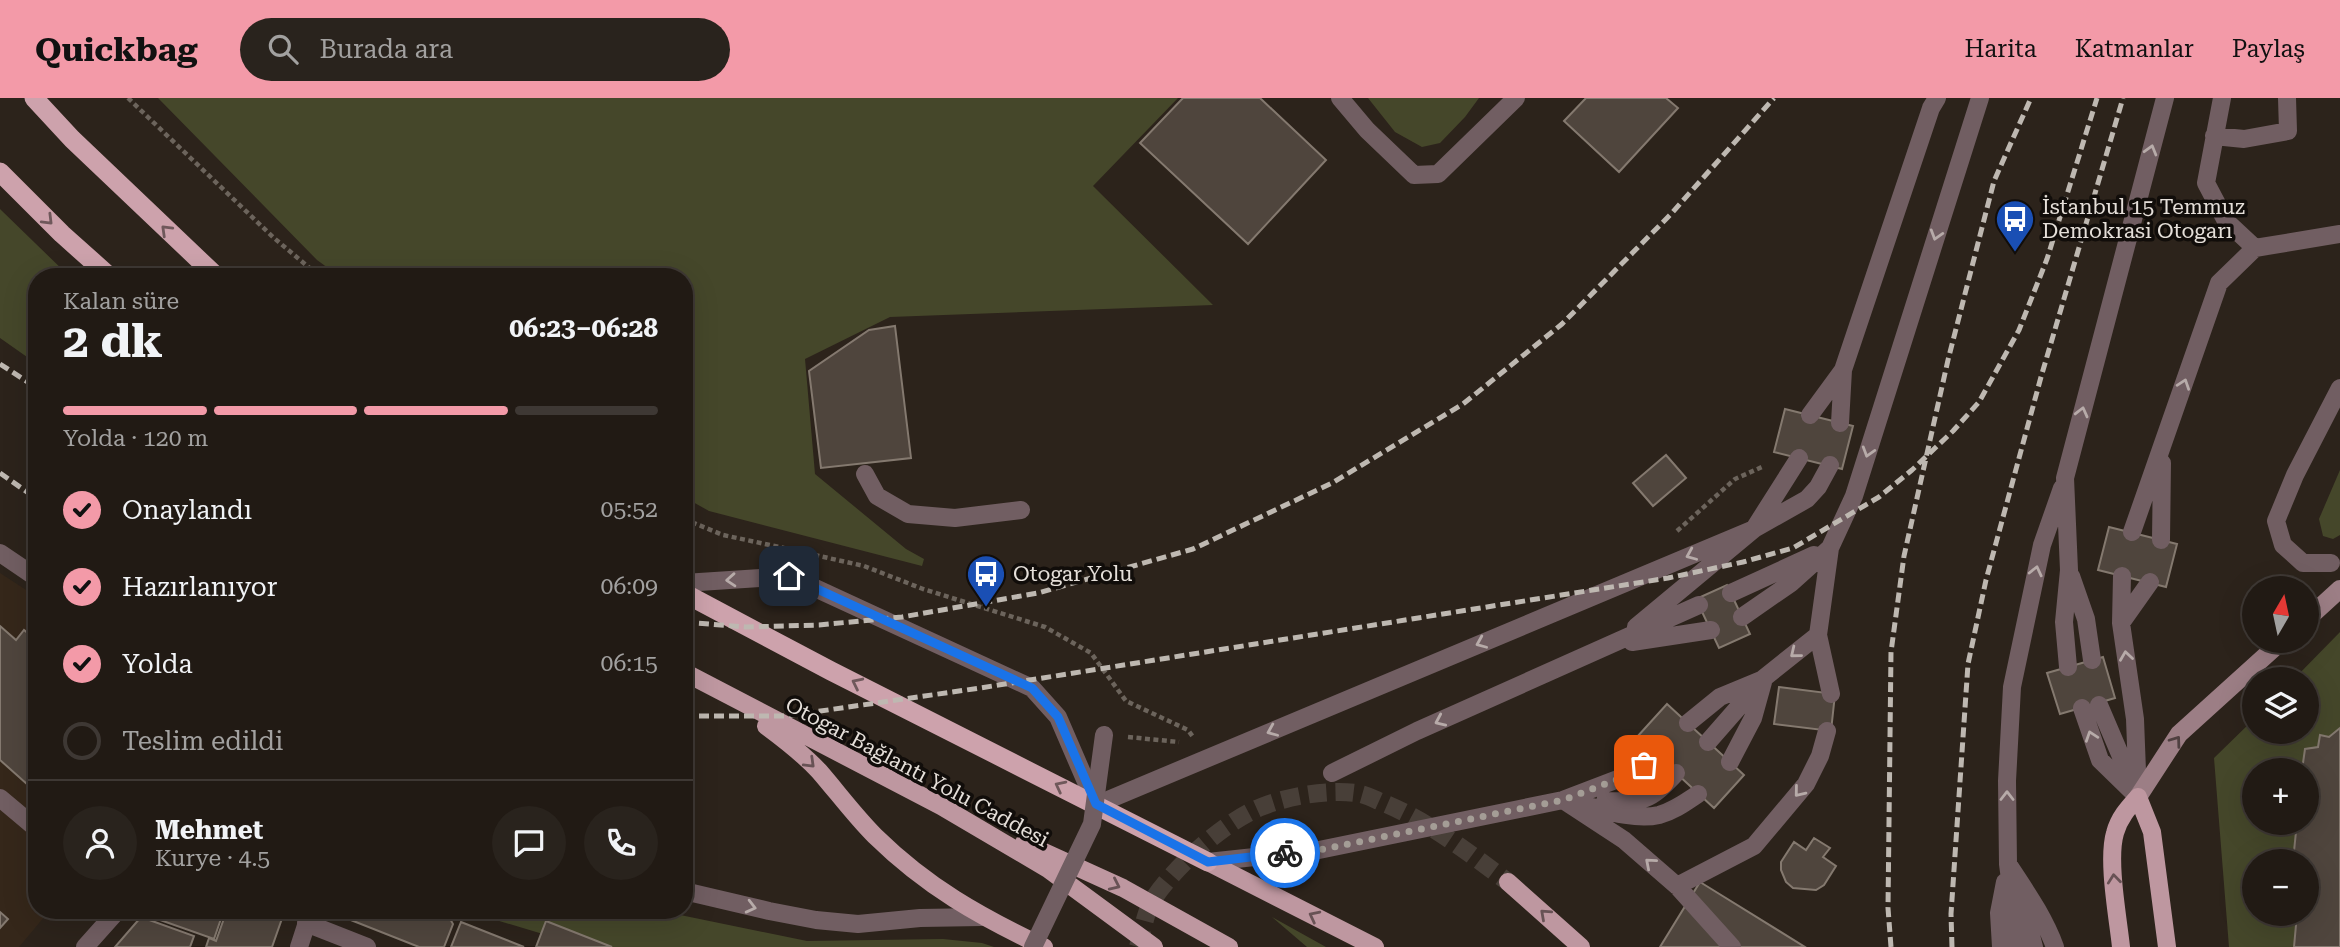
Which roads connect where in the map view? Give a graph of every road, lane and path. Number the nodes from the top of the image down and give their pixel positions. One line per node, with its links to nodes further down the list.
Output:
1 (34, 98): 15 (highway, one-way to 1)
2 (128, 98): 16 (path)
3 (1340, 98): 4 (street)
4 (1516, 98)
5 (1937, 98): 17 (street)
6 (1980, 98): 32 (street, one-way to 32)
7 (2165, 98): 25 (street, one-way to 7)
8 (2222, 98): 10 (street)
9 (2287, 98): 10 (street)
10 (2214, 136): 13 (street)
11 (0, 172): 14 (highway, one-way to 14)
12 (2340, 234): 13 (street)
13 (2255, 248): 21 (street, one-way to 13)
14 (99, 268)
15 (208, 268)
16 (310, 268)
17 (1843, 370): 19 (street); 20 (street)
18 (2340, 388): 36 (street)
19 (1810, 415)
20 (1840, 423)
21 (2162, 449): 30 (street); 31 (street)
22 (1796, 463): 28 (street); 29 (path)
23 (1830, 466): 28 (street)
24 (864, 474): 26 (street)
25 (2065, 478): 37 (street); 76 (street, one-way to 25)
26 (1021, 510)
27 (693, 523): 33 (path)
28 (1754, 529): 51 (street); 72 (street, one-way to 72)
29 (1676, 532)
30 (2132, 532)
31 (2161, 540)
32 (1830, 548): 43 (street); 47 (street); 50 (street)
33 (789, 549)
34 (802, 552): 62 (path)
35 (0, 553): 38 (street)
36 (2331, 563)
37 (2069, 570): 53 (street); 54 (street)
38 (28, 572)
39 (2122, 576): 48 (street)
40 (693, 582): 72 (street, one-way to 40)
41 (2150, 582): 48 (street)
42 (2340, 589): 46 (main road)
43 (1731, 593)
44 (693, 598): 72 (highway, one-way to 44)
45 (1699, 605): 51 (street)
46 (2319, 608)
47 (1742, 617)
48 (2121, 623): 69 (street, one-way to 48)
49 (1711, 630): 51 (street)
50 (1818, 635): 56 (street, one-way to 56); 58 (street)
51 (1615, 645): 66 (street, one-way to 66)
52 (2269, 653): 69 (main road, one-way to 52)
53 (2092, 660)
54 (2068, 667)
55 (693, 678): 57 (main road, Otogar Bağlantı Yolu Caddesi)
56 (1764, 678): 60 (street); 63 (street); 65 (street)
57 (718, 691): 73 (main road, Otogar Bağlantı Yolu Caddesi); 80 (main road, one-way to 80)
58 (1831, 694)
59 (2090, 707): 69 (street, one-way to 59)
60 (1688, 723)
61 (1826, 731): 78 (street, one-way to 78)
62 (1104, 735): 87 (street, bridge)
63 (1708, 741)
64 (1657, 755): 71 (street)
65 (1730, 762)
66 (1332, 773)
67 (1676, 773): 71 (street)
68 (1698, 794): 71 (street)
69 (2138, 797): 98 (main road, one-way to 69); 99 (main road)
70 (0, 799): 74 (street)
71 (1563, 800): 75 (street); 78 (street, one-way to 71)
72 (1096, 804): 75 (highway)
73 (941, 806): 89 (main road, Otogar Bağlantı Yolu Caddesi); 90 (main road, one-way to 90)
74 (28, 822)
75 (1208, 862): 91 (main road, one-way to 75)
76 (2008, 864): 94 (street); 95 (street); 96 (street); 97 (street)
77 (1508, 882): 92 (main road, one-way to 77)
78 (1677, 886): 93 (street)
79 (693, 893): 80 (street, one-way to 80)
80 (982, 917): 88 (main road)
81 (110, 919): 84 (street)
82 (308, 919): 85 (street)
83 (313, 919): 86 (street)
84 (85, 947)
85 (299, 947)
86 (368, 947)
87 (1033, 947)
88 (1044, 947)
89 (1154, 947)
90 (1229, 947)
91 (1375, 947)
92 (1581, 947)
93 (1732, 947)
94 (2001, 947)
95 (2019, 947)
96 (2034, 947)
97 (2055, 947)
98 (2121, 947)
99 (2167, 947)

